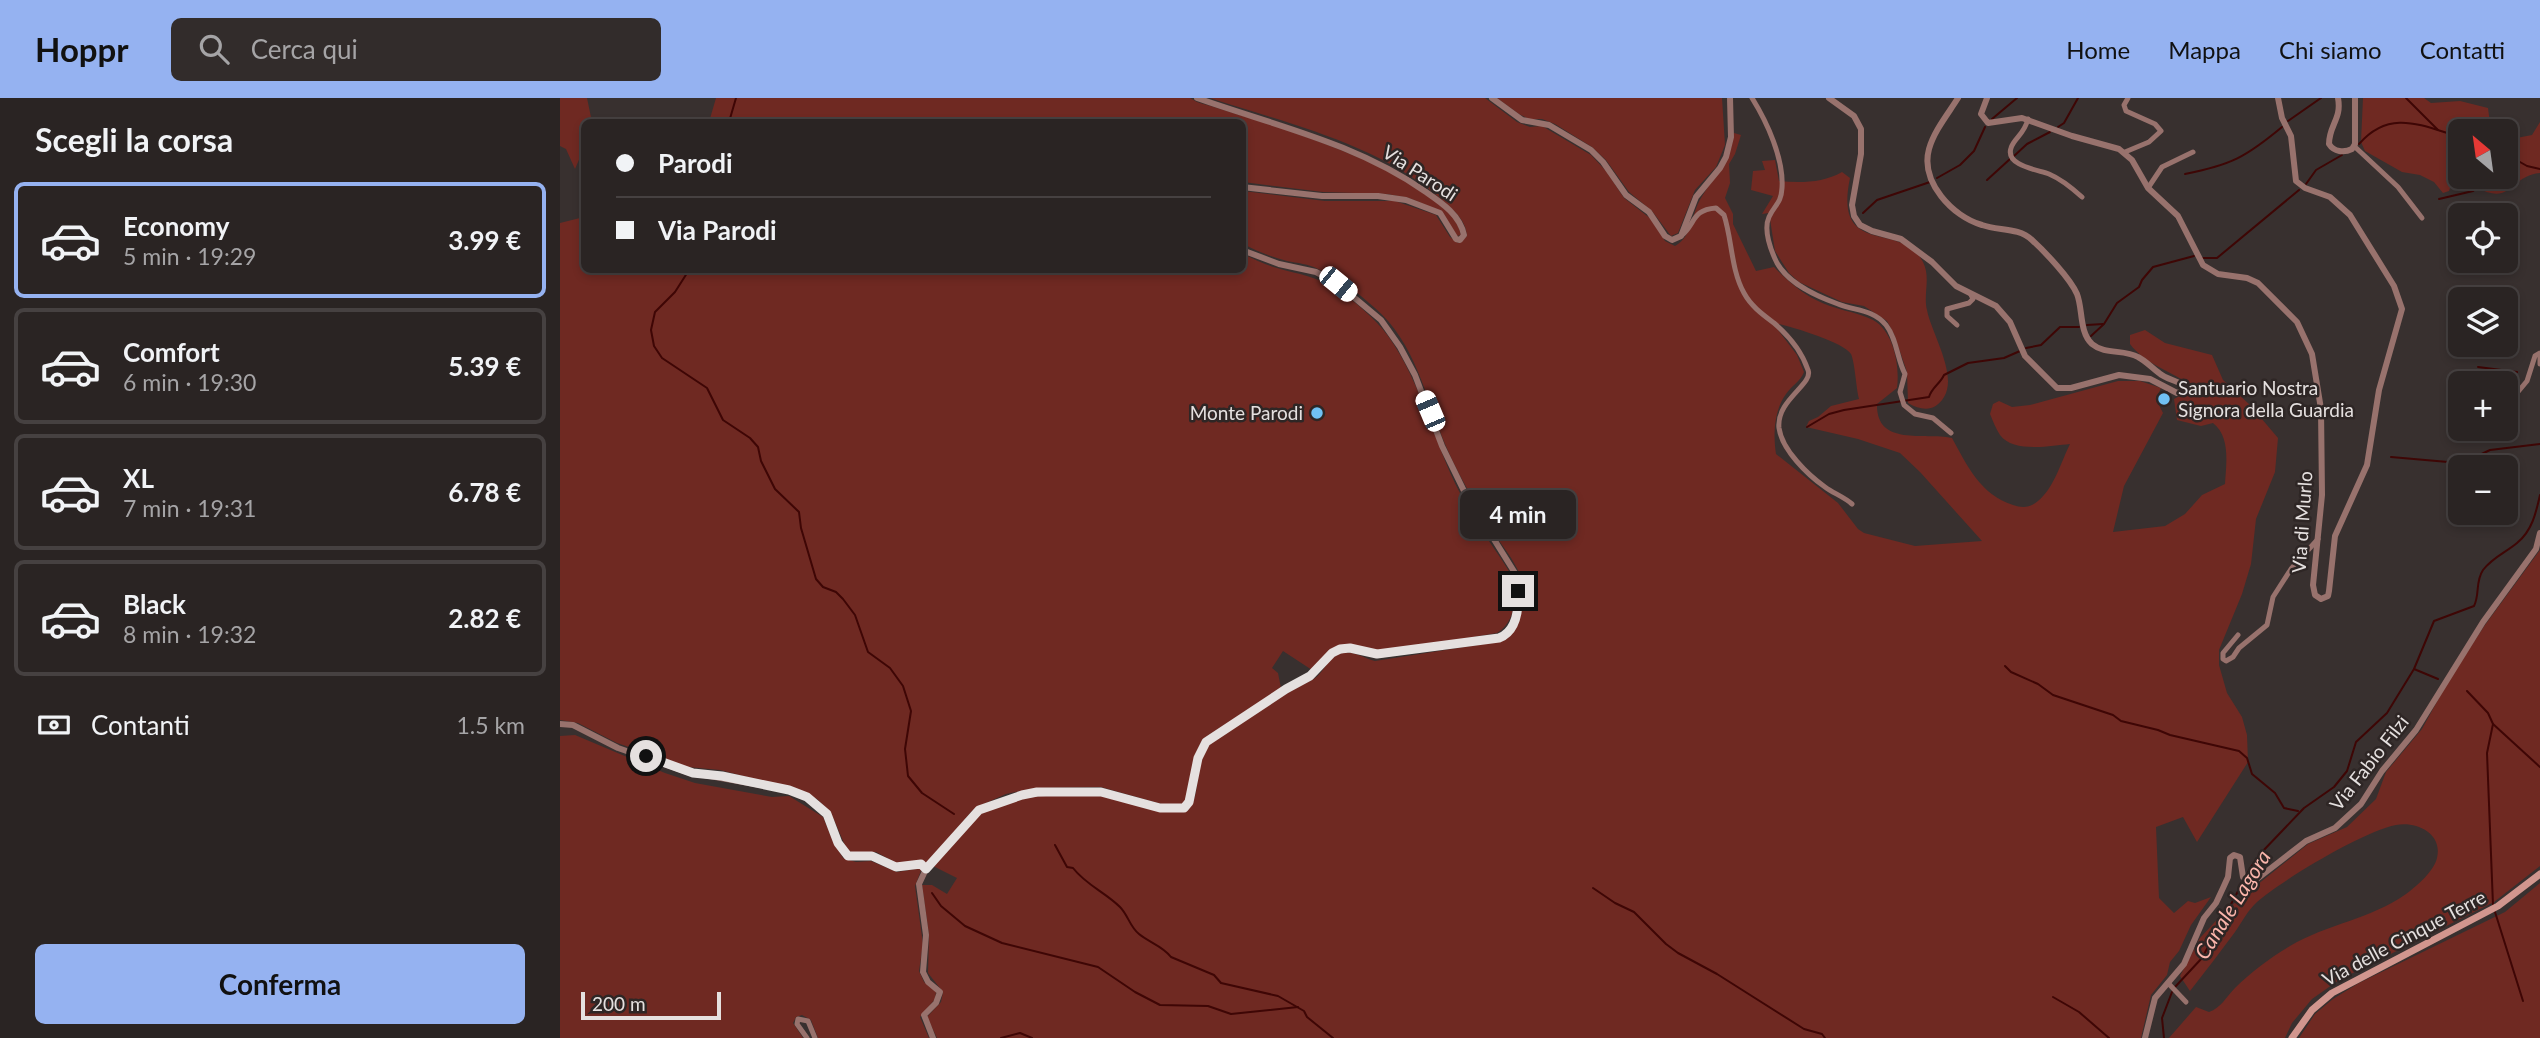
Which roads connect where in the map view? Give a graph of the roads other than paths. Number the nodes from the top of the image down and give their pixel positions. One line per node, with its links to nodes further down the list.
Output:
1 (1197, 98): 16 (street, Via Parodi)
2 (1492, 98): 20 (street)
3 (1730, 98): 20 (street)
4 (1752, 98): 27 (street)
5 (1829, 98): 22 (street)
6 (1958, 98): 22 (street)
7 (1987, 98): 12 (street)
8 (2128, 98): 14 (street)
9 (2277, 98): 30 (street, Via di Murlo)
10 (2338, 98): 13 (street)
11 (2355, 98): 13 (street)
12 (2028, 119): 14 (street); 18 (street)
13 (2354, 146): 19 (street)
14 (2124, 152): 17 (street)
15 (2193, 152): 17 (street)
16 (1246, 187)
17 (2148, 188): 30 (street, Via di Murlo)
18 (2082, 197)
19 (2422, 218)
20 (1681, 236): 28 (street)
21 (1246, 252): 33 (street)
22 (1971, 295): 23 (street)
23 (1958, 325)
24 (2540, 356): 25 (street); 26 (street)
25 (2540, 365)
26 (2518, 392)
27 (1951, 433)
28 (1852, 504)
29 (2540, 533): 35 (street, Via Fabio Filzi)
30 (2318, 539): 31 (street)
31 (2238, 635)
32 (560, 724): 33 (street)
33 (926, 869): 39 (street)
34 (2540, 874): 41 (main road, Via delle Cinque Terre)
35 (2171, 987): 36 (street); 40 (street, Via Fabio Filzi)
36 (2186, 1002)
37 (807, 1038): 38 (street)
38 (815, 1038)
39 (933, 1038)
40 (2146, 1038)
41 (2292, 1038)

